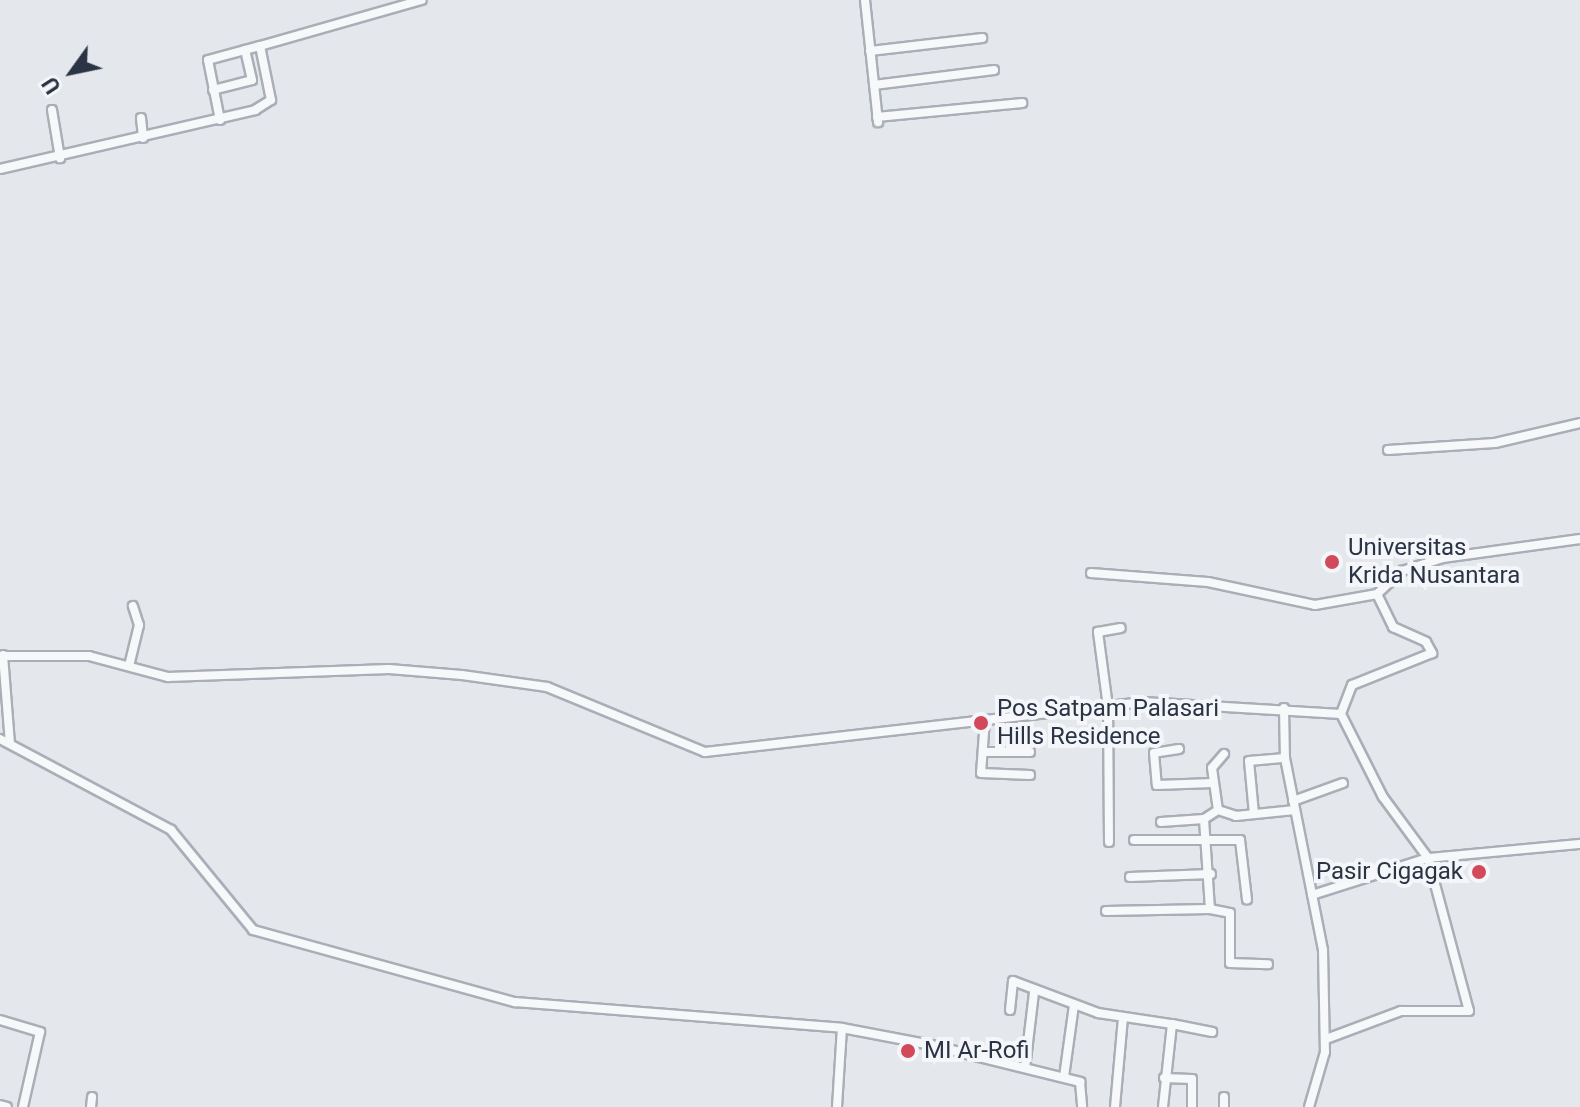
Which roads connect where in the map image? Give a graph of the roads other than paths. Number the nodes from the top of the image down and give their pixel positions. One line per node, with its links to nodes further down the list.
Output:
1 (422, 0): 4 (street)
2 (865, 0): 6 (street)
3 (982, 38): 6 (street)
4 (260, 46): 5 (street); 13 (street)
5 (245, 50): 9 (street); 9 (street)
6 (870, 51): 8 (street)
7 (994, 70): 8 (street)
8 (874, 85): 10 (street)
9 (213, 90): 13 (street)
10 (1022, 103)
11 (52, 110): 15 (street)
12 (141, 118): 14 (street)
13 (220, 120): 14 (street)
14 (143, 138): 15 (street)
15 (60, 158): 16 (street)
16 (0, 169)
17 (1580, 423): 18 (street)
18 (1388, 450)
19 (1580, 539): 21 (street)
20 (1091, 573): 21 (street)
21 (1377, 594): 28 (street)
22 (133, 606): 25 (street)
23 (1121, 628): 26 (street)
24 (2, 656): 25 (street); 31 (street)
25 (129, 666): 29 (street)
26 (1108, 707): 27 (street); 29 (street); 47 (street)
27 (1284, 708): 28 (street); 36 (street)
28 (1341, 714): 49 (street)
29 (985, 719): 33 (street)
30 (0, 739): 31 (street)
31 (10, 743): 63 (street)
32 (1179, 749): 38 (street)
33 (983, 752): 34 (street); 37 (street)
34 (1030, 752)
35 (1224, 754): 38 (street)
36 (1285, 758): 40 (street); 42 (street)
37 (1030, 775)
38 (1213, 783): 41 (street)
39 (1343, 783): 40 (street)
40 (1294, 806): 42 (street); 52 (street)
41 (1218, 810): 42 (street); 43 (street)
42 (1254, 814)
43 (1204, 819): 44 (street); 45 (street)
44 (1161, 822)
45 (1208, 837): 46 (street); 50 (street); 53 (street)
46 (1134, 840)
47 (1109, 842)
48 (1580, 844): 49 (street)
49 (1428, 858): 52 (street); 65 (street)
50 (1211, 874): 51 (street); 54 (street)
51 (1130, 877)
52 (1312, 895): 65 (street)
53 (1247, 900)
54 (1210, 909): 55 (street); 56 (street)
55 (1106, 911)
56 (1268, 964)
57 (1034, 992): 58 (street); 59 (street); 66 (street)
58 (1074, 1005): 60 (street); 67 (street)
59 (1010, 1010)
60 (1123, 1017): 62 (street); 77 (street)
61 (0, 1020): 73 (street)
62 (1172, 1024): 64 (street); 68 (street)
63 (842, 1028): 66 (street); 75 (street)
64 (1212, 1032)
65 (1326, 1039): 81 (street)
66 (1025, 1068): 67 (street)
67 (1064, 1077): 76 (street)
68 (1164, 1078): 78 (street); 79 (street)
69 (92, 1097): 74 (street)
70 (1224, 1097): 80 (street)
71 (0, 1105): 72 (street)
72 (7, 1107)
73 (23, 1107)
74 (91, 1107)
75 (837, 1107)
76 (1082, 1107)
77 (1115, 1107)
78 (1163, 1107)
79 (1192, 1107)
80 (1224, 1107)
81 (1309, 1107)

